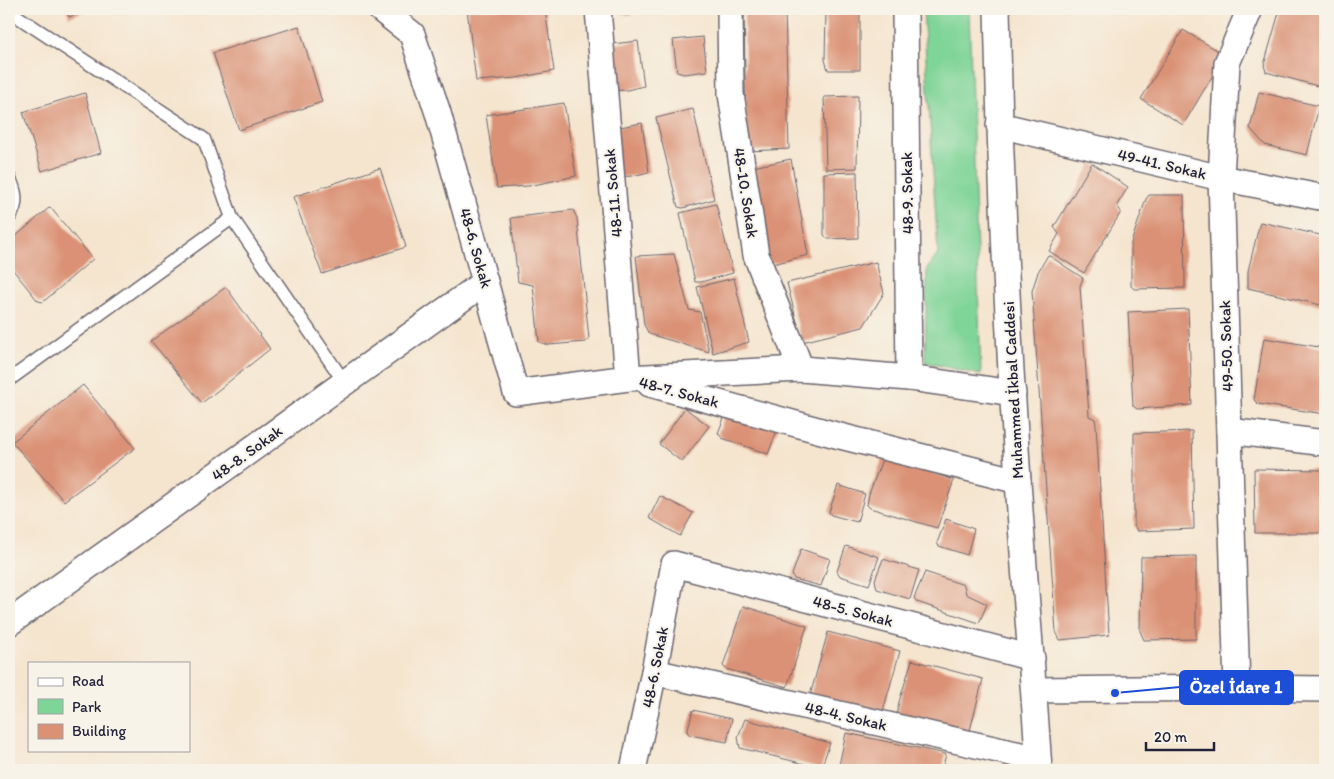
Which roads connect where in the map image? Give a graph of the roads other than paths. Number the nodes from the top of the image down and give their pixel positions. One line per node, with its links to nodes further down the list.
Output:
1 (380, 9): 14 (street, 48-6. Sokak)
2 (598, 9): 16 (street, 48-11. Sokak)
3 (730, 9): 15 (street, 48-10. Sokak)
4 (905, 9): 17 (street, 48-9. Sokak)
5 (996, 9): 8 (street, Muhammed İkbal Caddesi)
6 (1250, 9): 10 (street, 49-50. Sokak)
7 (9, 11): 13 (lane)
8 (999, 125): 10 (street, 49-41. Sokak); 20 (street, Muhammed İkbal Caddesi)
9 (9, 177): 12 (lane)
10 (1221, 178): 11 (street, 49-41. Sokak); 21 (street, 49-50. Sokak)
11 (1325, 198)
12 (9, 218)
13 (232, 218): 18 (lane); 19 (lane)
14 (485, 282): 16 (street, 48-6. Sokak); 19 (street, 48-8. Sokak)
15 (801, 368): 16 (street, 48-7. Sokak); 17 (street, 48-7. Sokak)
16 (628, 378): 23 (street, 48-7. Sokak)
17 (909, 378): 20 (street, 48-7. Sokak)
18 (9, 380)
19 (345, 383): 25 (street, 48-8. Sokak)
20 (1013, 394): 23 (street, Muhammed İkbal Caddesi)
21 (1229, 431): 22 (street); 28 (street, 49-50. Sokak)
22 (1325, 443)
23 (1018, 481): 26 (street, Muhammed İkbal Caddesi)
24 (674, 564): 26 (street, 48-5. Sokak); 27 (street, 48-6. Sokak)
25 (9, 623)
26 (1032, 658): 30 (street, Muhammed İkbal Caddesi)
27 (654, 672): 31 (street, 48-4. Sokak); 32 (street, 48-6. Sokak)
28 (1237, 688): 29 (street); 30 (street)
29 (1325, 688)
30 (1034, 690): 31 (street, Muhammed İkbal Caddesi)
31 (1039, 765)
32 (641, 769)

